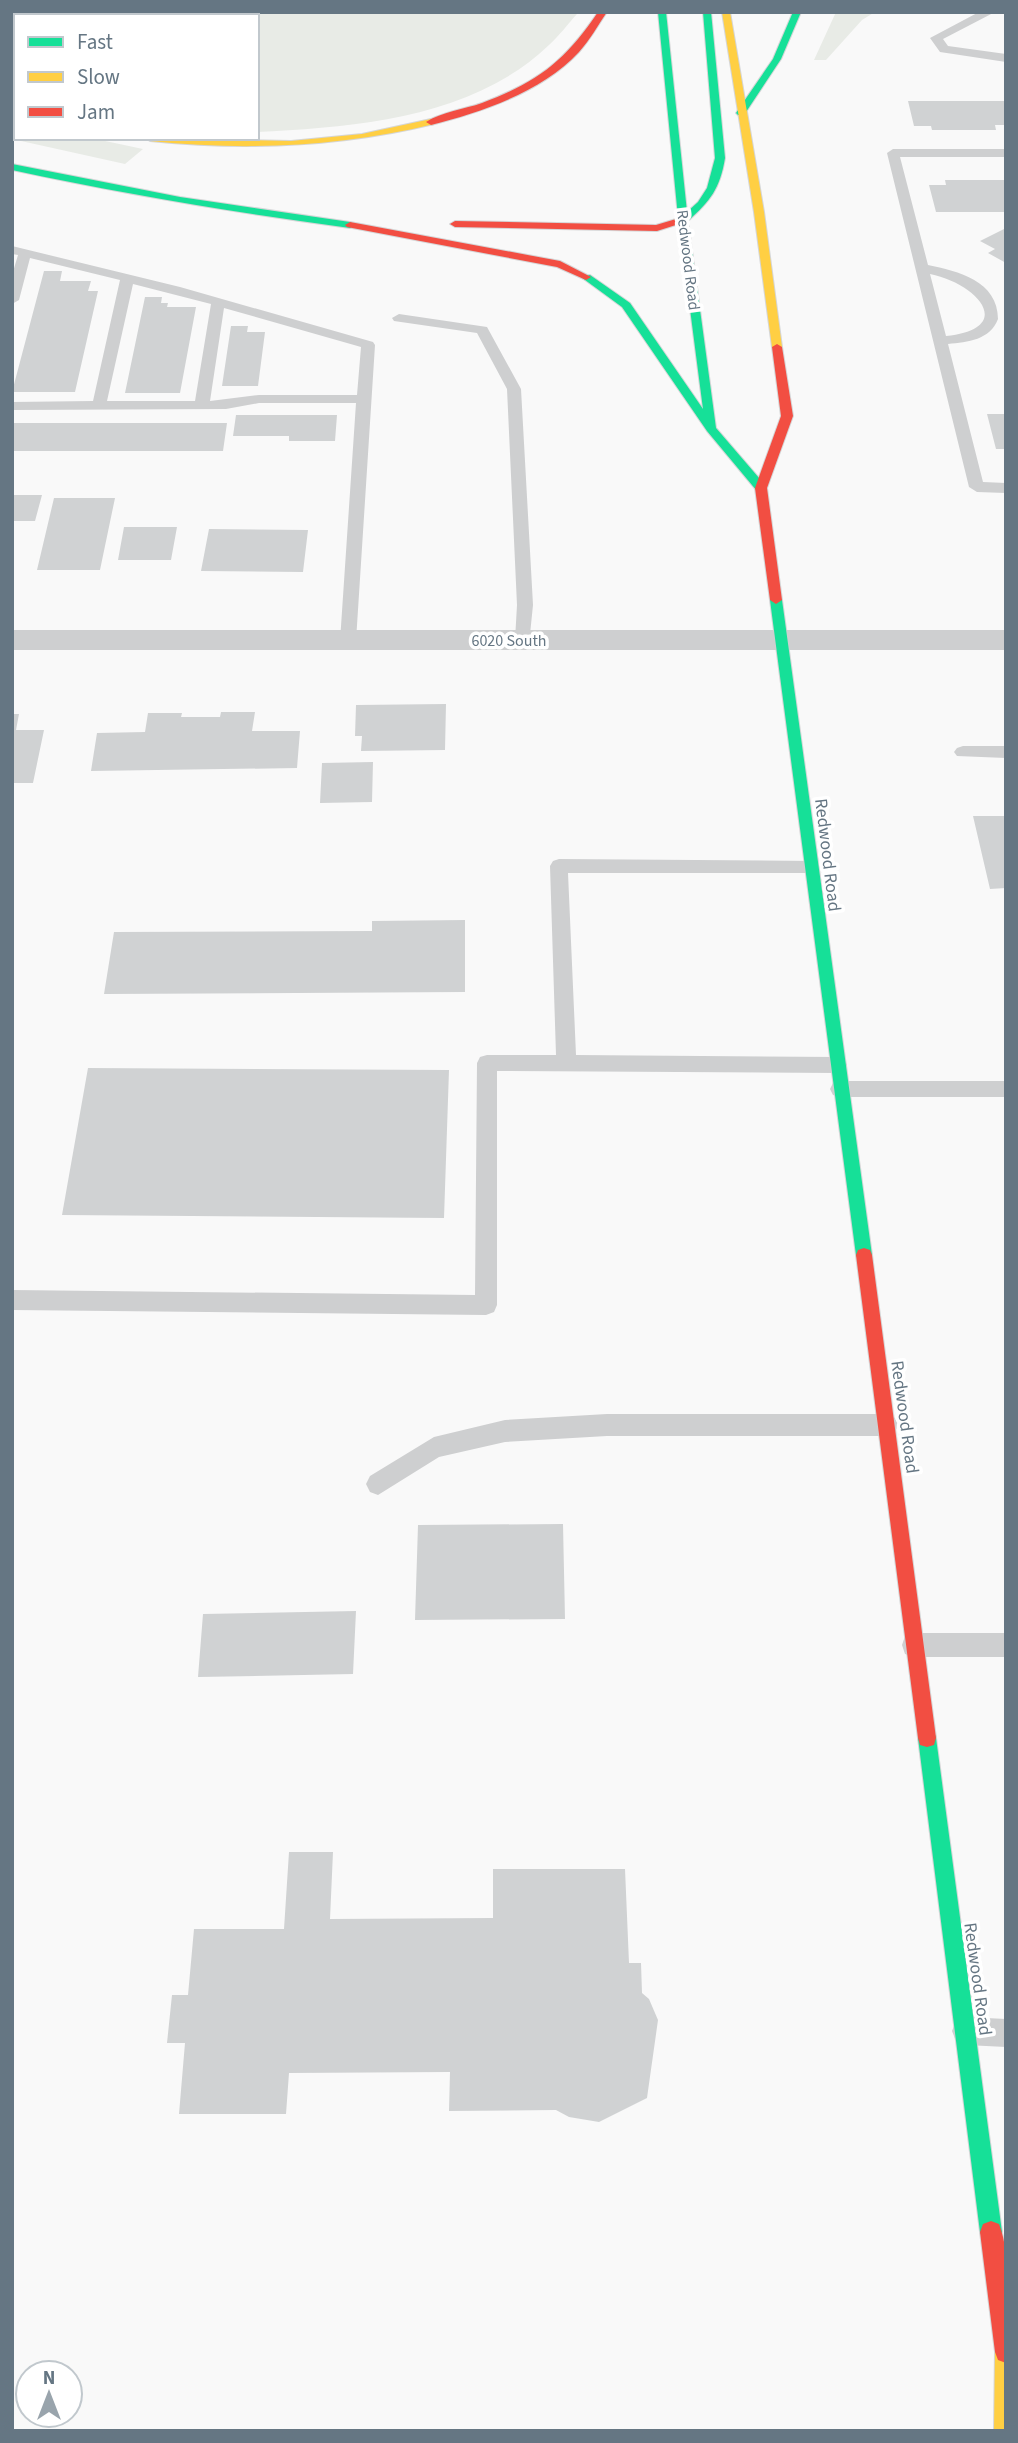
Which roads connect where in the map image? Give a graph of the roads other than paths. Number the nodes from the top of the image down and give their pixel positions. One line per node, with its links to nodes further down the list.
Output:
1 (603, 12): 9 (main road)
2 (662, 12): 12 (main road, Redwood Road)
3 (707, 12): 12 (main road)
4 (726, 12): 8 (main road, Redwood Road)
5 (797, 12): 8 (main road)
6 (989, 12): 7 (lane)
7 (1006, 58)
8 (741, 113): 27 (main road, Redwood Road)
9 (163, 140)
10 (1006, 153): 15 (lane)
11 (12, 167): 13 (main road)
12 (683, 221): 13 (main road); 26 (main road, Redwood Road)
13 (380, 229): 26 (main road)
14 (19, 251): 16 (lane); 17 (lane)
15 (922, 268): 19 (lane); 21 (lane)
16 (127, 278): 18 (lane); 25 (lane)
17 (12, 300)
18 (218, 302): 22 (lane); 23 (lane)
19 (998, 307): 21 (lane)
20 (399, 318): 31 (lane)
21 (940, 341): 28 (lane)
22 (364, 399): 23 (lane); 33 (lane)
23 (202, 405): 25 (lane)
24 (12, 406): 25 (lane)
25 (99, 406)
26 (711, 429): 27 (main road)
27 (761, 488): 29 (main road, Redwood Road)
28 (1006, 488)
29 (782, 638): 31 (street, 6020 South); 32 (street, 6020 South); 36 (main road, Redwood Road)
30 (12, 640): 33 (street, 6020 South)
31 (523, 640): 33 (street, 6020 South)
32 (1006, 640)
33 (348, 641)
34 (962, 751): 35 (lane)
35 (1006, 751)
36 (810, 866): 37 (lane); 38 (main road, Redwood Road)
37 (566, 1062): 38 (lane); 41 (lane)
38 (837, 1065): 39 (main road, Redwood Road)
39 (840, 1089): 40 (lane); 42 (main road, Redwood Road)
40 (1006, 1089)
41 (12, 1300)
42 (887, 1425): 43 (lane); 44 (main road, Redwood Road)
43 (378, 1484)
44 (914, 1645): 45 (lane); 46 (main road, Redwood Road)
45 (1006, 1645)
46 (966, 2031): 47 (lane); 48 (main road, Redwood Road)
47 (1006, 2033)
48 (1006, 2352): 49 (main road, Redwood Road)
49 (1005, 2431)

